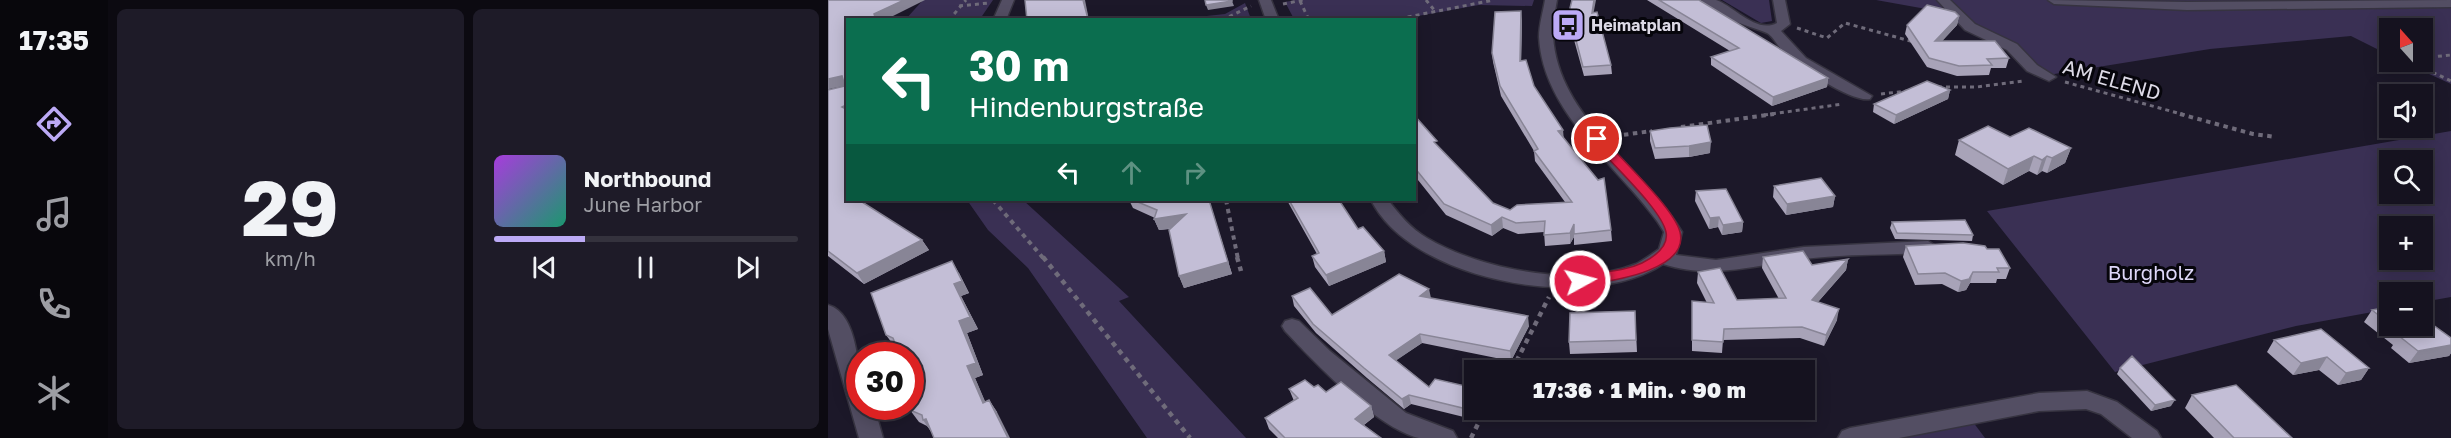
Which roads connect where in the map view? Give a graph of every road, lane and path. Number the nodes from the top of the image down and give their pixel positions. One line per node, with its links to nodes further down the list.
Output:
1 (966, 0): 13 (path)
2 (1008, 0): 13 (path); 16 (street)
3 (1426, 0): 14 (path)
4 (1494, 0): 14 (path)
5 (1551, 0): 34 (street)
6 (1707, 0): 21 (street)
7 (1779, 0): 21 (street)
8 (1943, 0): 26 (street)
9 (2054, 0): 12 (street)
10 (1266, 1): 17 (path); 18 (street)
11 (1300, 1): 19 (path)
12 (2451, 3)
13 (959, 6): 15 (path)
14 (1435, 11): 20 (path)
15 (950, 18)
16 (1000, 18)
17 (1225, 18)
18 (1272, 18)
19 (1308, 18)
20 (1402, 18)
21 (1778, 27): 22 (path); 30 (street)
22 (1920, 44)
23 (2451, 55): 24 (path)
24 (2433, 57)
25 (2432, 72): 27 (path)
26 (2049, 77): 28 (path, AM ELEND); 33 (path, AM ELEND)
27 (2451, 81)
28 (1933, 87)
29 (1916, 89): 30 (path)
30 (1865, 96): 31 (path)
31 (1676, 128)
32 (1653, 131): 34 (path)
33 (2276, 137)
34 (1597, 139): 39 (street)
35 (994, 201): 49 (path)
36 (1226, 201): 40 (path)
37 (1380, 201): 41 (street)
38 (1949, 246): 39 (street)
39 (1663, 257): 41 (street)
40 (1241, 271)
41 (1558, 280): 45 (path)
42 (828, 312): 44 (street)
43 (1292, 326): 50 (street)
44 (846, 352)
45 (1517, 360)
46 (866, 420): 48 (street)
47 (1480, 420): 51 (path)
48 (871, 438)
49 (1190, 438)
50 (1445, 438)
51 (1471, 438)
52 (1850, 438): 53 (street)
53 (2149, 438)

